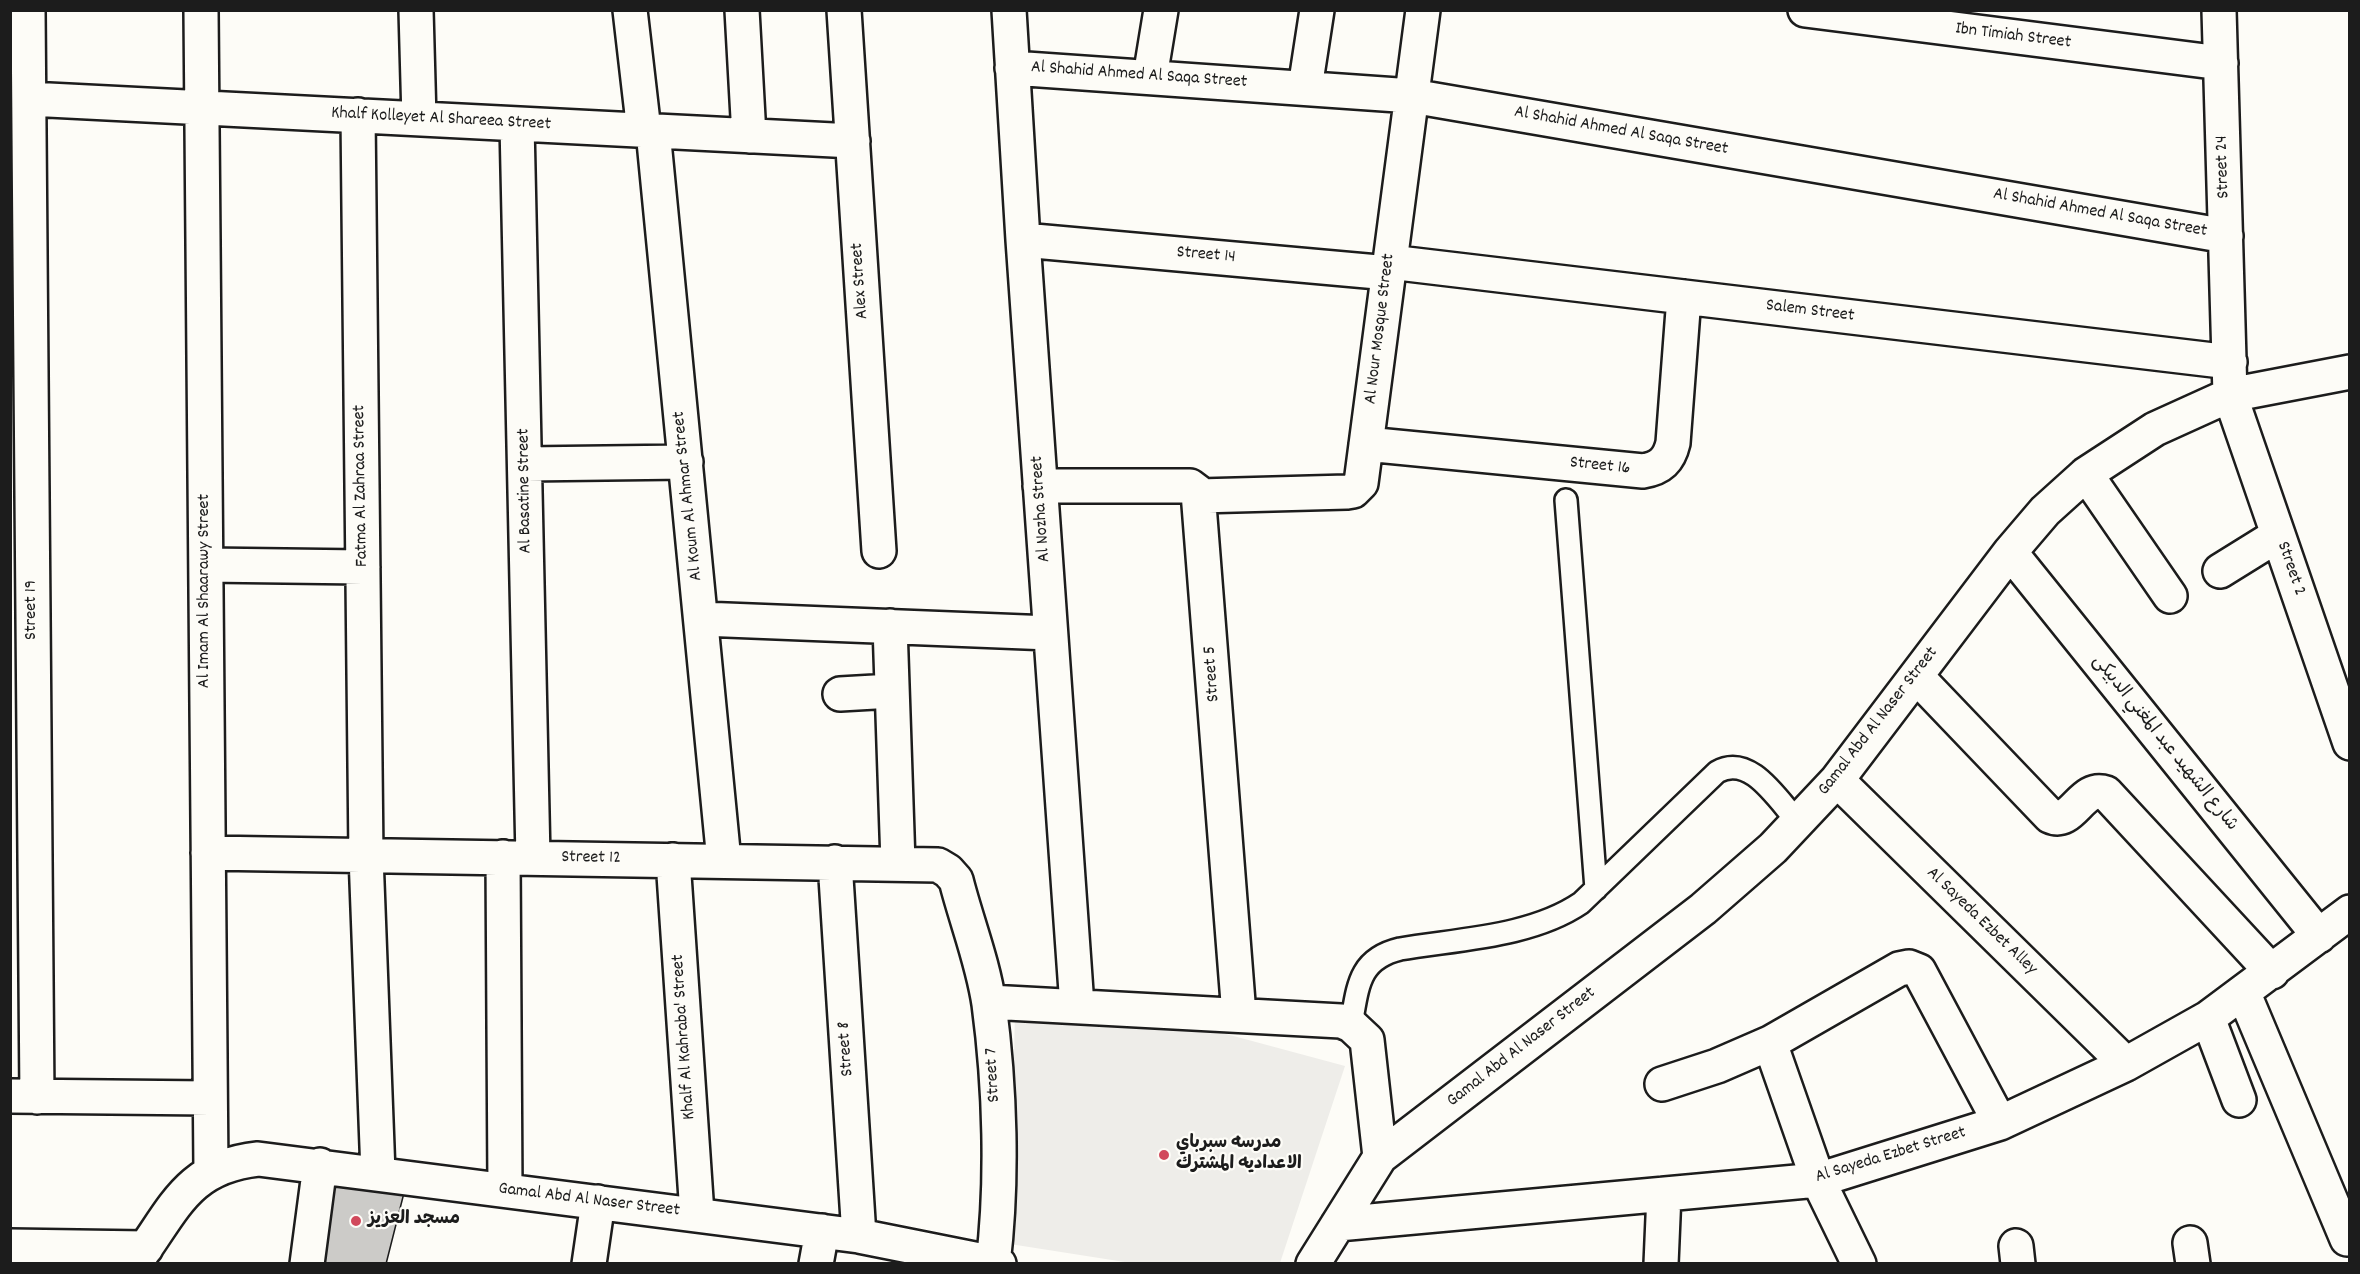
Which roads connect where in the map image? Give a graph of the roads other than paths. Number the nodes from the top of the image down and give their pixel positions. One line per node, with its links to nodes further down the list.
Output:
1 (28, 10): 19 (street)
2 (201, 10): 18 (street, Al Imam Al Shaarawy Street)
3 (416, 10): 21 (street)
4 (630, 10): 23 (street, Al Koum Al Ahmar Street)
5 (742, 10): 24 (street)
6 (844, 10): 25 (street, Alex Street)
7 (1010, 10): 14 (street, Al Nozha Street)
8 (1161, 10): 15 (street)
9 (1317, 10): 16 (street)
10 (1423, 10): 17 (street, Al Nour Mosque Street)
11 (1805, 10): 13 (street, Ibn Timiah Street)
12 (2219, 10): 13 (street, Street 24)
13 (2221, 63): 26 (street, Street 24)
14 (1011, 68): 15 (street, Al Shahid Ahmed Al Saqa Street); 27 (street, Al Nozha Street)
15 (1150, 77): 16 (street, Al Shahid Ahmed Al Saqa Street)
16 (1305, 88): 17 (street, Al Shahid Ahmed Al Saqa Street)
17 (1412, 96): 26 (street, Al Shahid Ahmed Al Saqa Street); 28 (street, Al Nour Mosque Street)
18 (202, 108): 19 (street, Khalf Kolleyet Al Shareea Street); 20 (street, Khalf Kolleyet Al Shareea Street); 44 (street, Al Imam Al Shaarawy Street)
19 (23, 115): 33 (street, Street 19)
20 (358, 115): 21 (street, Khalf Kolleyet Al Shareea Street); 45 (street, Fatma Al Zahraa Street)
21 (419, 119): 22 (street, Khalf Kolleyet Al Shareea Street)
22 (517, 124): 23 (street, Khalf Kolleyet Al Shareea Street); 36 (street, Al Basatine Street)
23 (649, 131): 24 (street, Khalf Kolleyet Al Shareea Street); 35 (street, Al Koum Al Ahmar Street)
24 (749, 136): 25 (street, Khalf Kolleyet Al Shareea Street)
25 (853, 141): 42 (street, Alex Street)
26 (2226, 236): 30 (street, Street 24)
27 (1023, 240): 28 (street, Street 14); 38 (street, Al Nozha Street)
28 (1389, 267): 29 (street, Salem Street); 34 (street, Al Nour Mosque Street)
29 (1684, 297): 30 (street, Salem Street); 34 (street, Street 16)
30 (2230, 362): 32 (street, Street 24)
31 (2349, 372): 32 (street, Gamal Abd Al Naser Street)
32 (2230, 395): 37 (street, Gamal Abd Al Naser Street); 41 (street, Street 2)
33 (21, 407): 47 (street, Street 19)
34 (1366, 444): 39 (street, Al Nour Mosque Street)
35 (686, 462): 36 (street); 49 (street, Al Koum Al Ahmar Street)
36 (525, 464): 61 (street, Al Basatine Street)
37 (2086, 474): 43 (street, Gamal Abd Al Naser Street); 48 (street)
38 (1040, 486): 39 (street); 51 (street, Al Nozha Street)
39 (1199, 495): 75 (street, Street 5)
40 (1566, 500): 66 (lane)
41 (2278, 535): 46 (street); 55 (street, Street 2)
42 (879, 551)
43 (2010, 552): 52 (street, Gamal Abd Al Naser Street); 69 (street, شارع الشهيد عبد المغني الدبيكى)
44 (206, 565): 45 (street); 59 (street, Al Imam Al Shaarawy Street)
45 (363, 567): 60 (street, Fatma Al Zahraa Street)
46 (2220, 571)
47 (22, 581): 57 (street, Street 19)
48 (2170, 597)
49 (702, 619): 50 (street); 63 (street, Al Koum Al Ahmar Street)
50 (890, 626): 51 (street); 53 (street)
51 (1050, 633): 74 (street, Al Nozha Street)
52 (1916, 676): 56 (street, Gamal Abd Al Naser Street); 70 (street)
53 (892, 691): 54 (street); 65 (street)
54 (840, 694)
55 (2349, 743)
56 (1837, 780): 58 (street, Gamal Abd Al Naser Street); 79 (street, Al Sayeda Ezbet Alley)
57 (22, 789): 71 (street, Street 19)
58 (1797, 822): 66 (lane); 85 (street, Gamal Abd Al Naser Street)
59 (208, 853): 60 (street, Street 12); 82 (street, Al Imam Al Shaarawy Street)
60 (366, 856): 61 (street, Street 12); 87 (street, Fatma Al Zahraa Street)
61 (518, 858): 62 (street, Street 12); 90 (street, Al Basatine Street)
62 (673, 860): 63 (street, Street 12); 93 (street, Khalf Al Kahraba' Street)
63 (724, 861): 64 (street, Street 12)
64 (835, 862): 65 (street, Street 12); 96 (street, Street 8)
65 (898, 863): 67 (street, Street 12)
66 (1596, 889): 77 (lane)
67 (959, 891): 73 (street, Street 7)
68 (2349, 912): 69 (street, Al Sayeda Ezbet Street)
69 (2319, 936): 70 (street, Al Sayeda Ezbet Street)
70 (2272, 972): 72 (street, Al Sayeda Ezbet Street)
71 (23, 984): 81 (street, Street 19)
72 (2244, 994): 76 (street, Al Sayeda Ezbet Street); 97 (street)
73 (989, 1002): 74 (street); 103 (street, Street 7)
74 (1077, 1006): 75 (street)
75 (1239, 1015): 77 (street)
76 (2208, 1018): 79 (street, Al Sayeda Ezbet Street); 83 (street)
77 (1351, 1025): 85 (street)
78 (1770, 1043): 80 (street); 84 (street); 89 (street)
79 (2126, 1064): 84 (street, Al Sayeda Ezbet Street)
80 (1662, 1084)
81 (24, 1096): 82 (street)
82 (210, 1098): 88 (street, Al Imam Al Shaarawy Street)
83 (2239, 1100)
84 (2000, 1123): 89 (street, Al Sayeda Ezbet Street)
85 (1380, 1157): 94 (street, Gamal Abd Al Naser Street)
86 (320, 1165): 87 (street, Gamal Abd Al Naser Street); 88 (street, Gamal Abd Al Naser Street); 100 (street)
87 (378, 1173): 90 (street, Gamal Abd Al Naser Street)
88 (198, 1180): 99 (street)
89 (1818, 1180): 91 (street, Al Sayeda Ezbet Street); 106 (street)
90 (505, 1190): 92 (street, Gamal Abd Al Naser Street)
91 (1664, 1194): 94 (street, Al Sayeda Ezbet Street); 105 (street)
92 (598, 1202): 93 (street, Gamal Abd Al Naser Street); 101 (street)
93 (698, 1214): 95 (street, Gamal Abd Al Naser Street)
94 (1338, 1224): 104 (street, Gamal Abd Al Naser Street)
95 (822, 1231): 96 (street, Gamal Abd Al Naser Street); 102 (street)
96 (859, 1236): 103 (street, Gamal Abd Al Naser Street)
97 (2348, 1239)
98 (10, 1246): 99 (street)
99 (140, 1256)
100 (307, 1263)
101 (590, 1263)
102 (816, 1263)
103 (995, 1263)
104 (1313, 1263)
105 (1661, 1263)
106 (1859, 1263)

